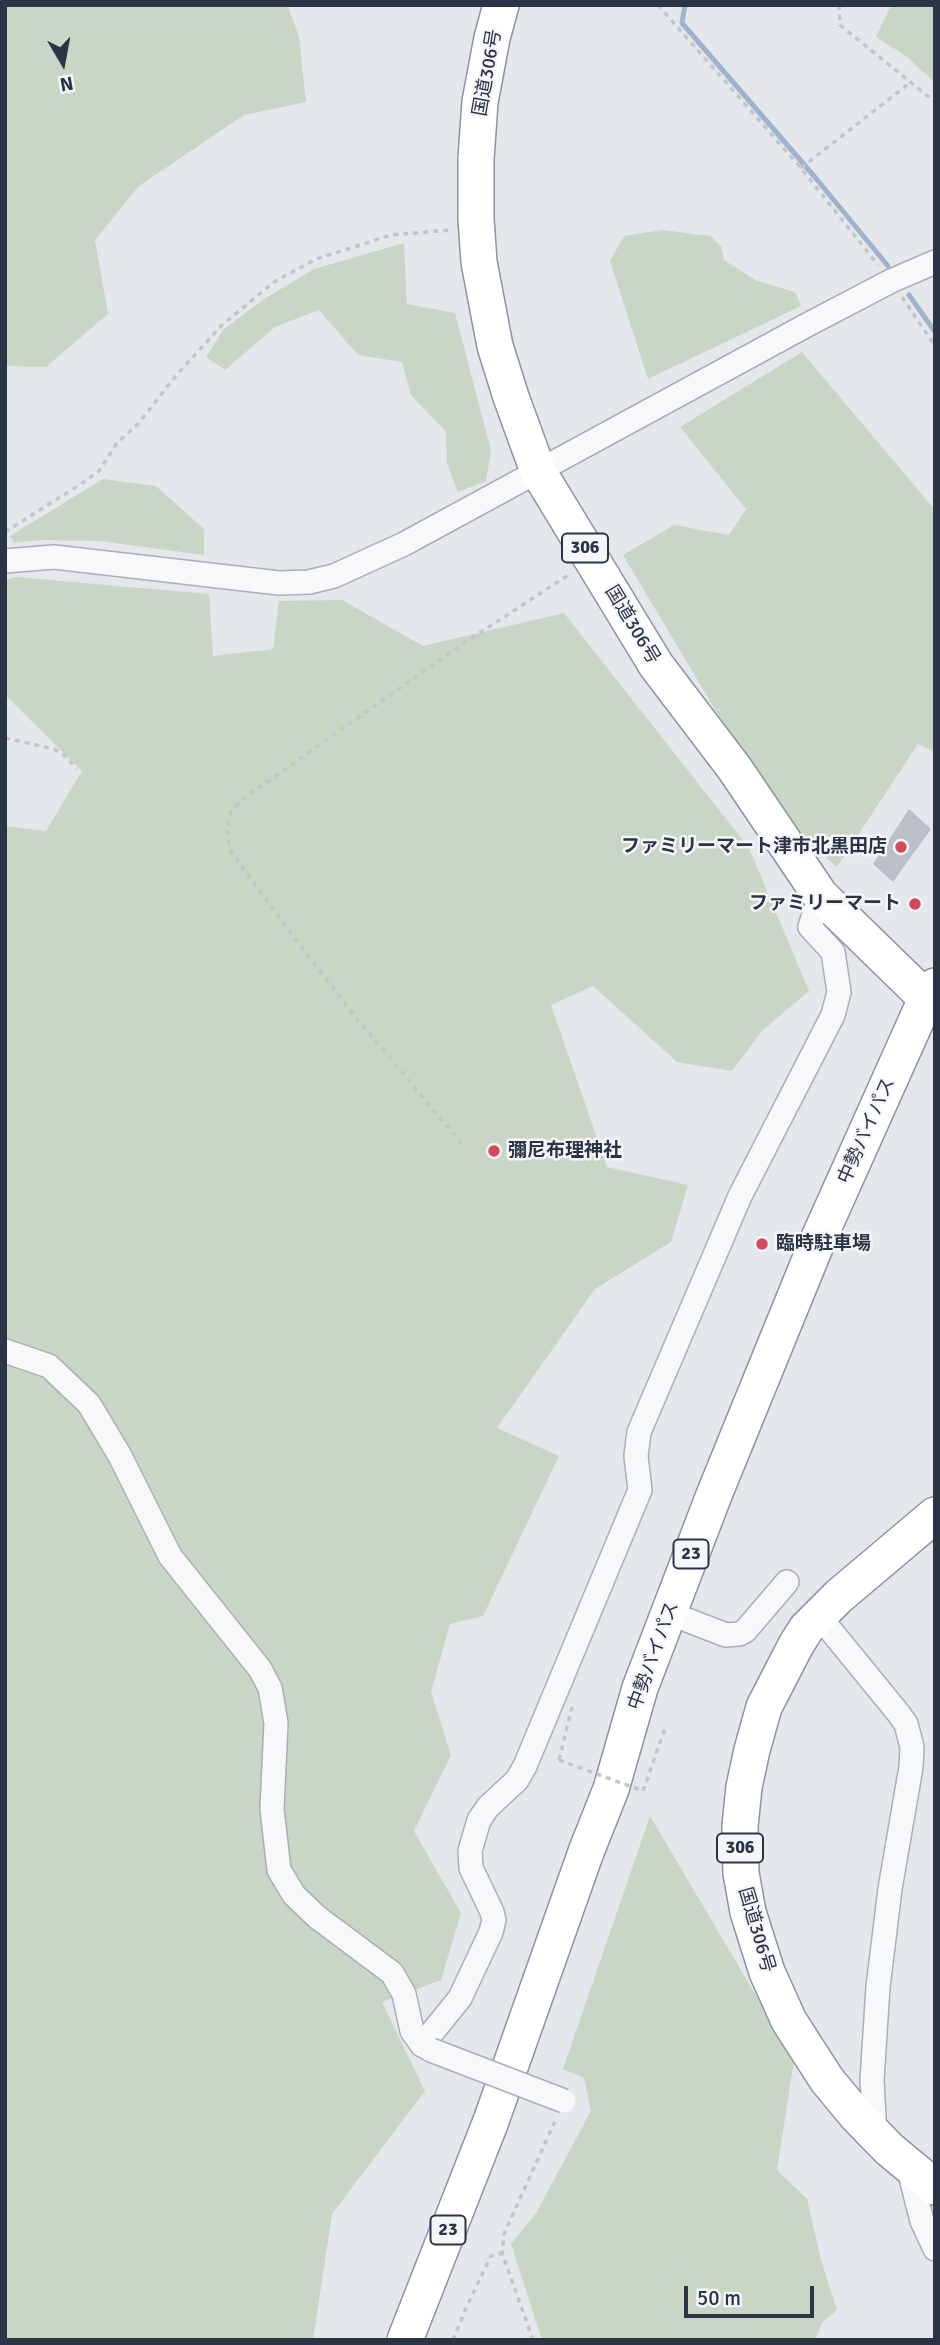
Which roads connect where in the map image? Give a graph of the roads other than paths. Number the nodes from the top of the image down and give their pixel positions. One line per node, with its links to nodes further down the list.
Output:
1 (501, 5): 3 (highway, 国道306号 / 306)
2 (935, 262): 3 (street)
3 (538, 471): 4 (street); 5 (highway, 国道306号 / 306)
4 (5, 561)
5 (820, 895): 6 (highway, 国道306号 / 306); 12 (street)
6 (932, 997): 10 (highway, 中勢バイパス / 23)
7 (5, 1351): 12 (street)
8 (935, 1515): 11 (highway, 国道306号 / 306)
9 (787, 1582): 10 (street)
10 (669, 1613): 14 (highway, 中勢バイパス / 23)
11 (819, 1616): 15 (street); 15 (highway, 国道306号 / 306)
12 (426, 2048): 13 (street, bridge)
13 (564, 2101)
14 (491, 2121): 18 (highway); 19 (highway, 中勢バイパス / 23); 20 (highway)
15 (875, 2135): 16 (highway, 国道306号 / 306)
16 (921, 2177): 17 (street)
17 (935, 2249)
18 (388, 2340)
19 (405, 2340)
20 (421, 2340)

